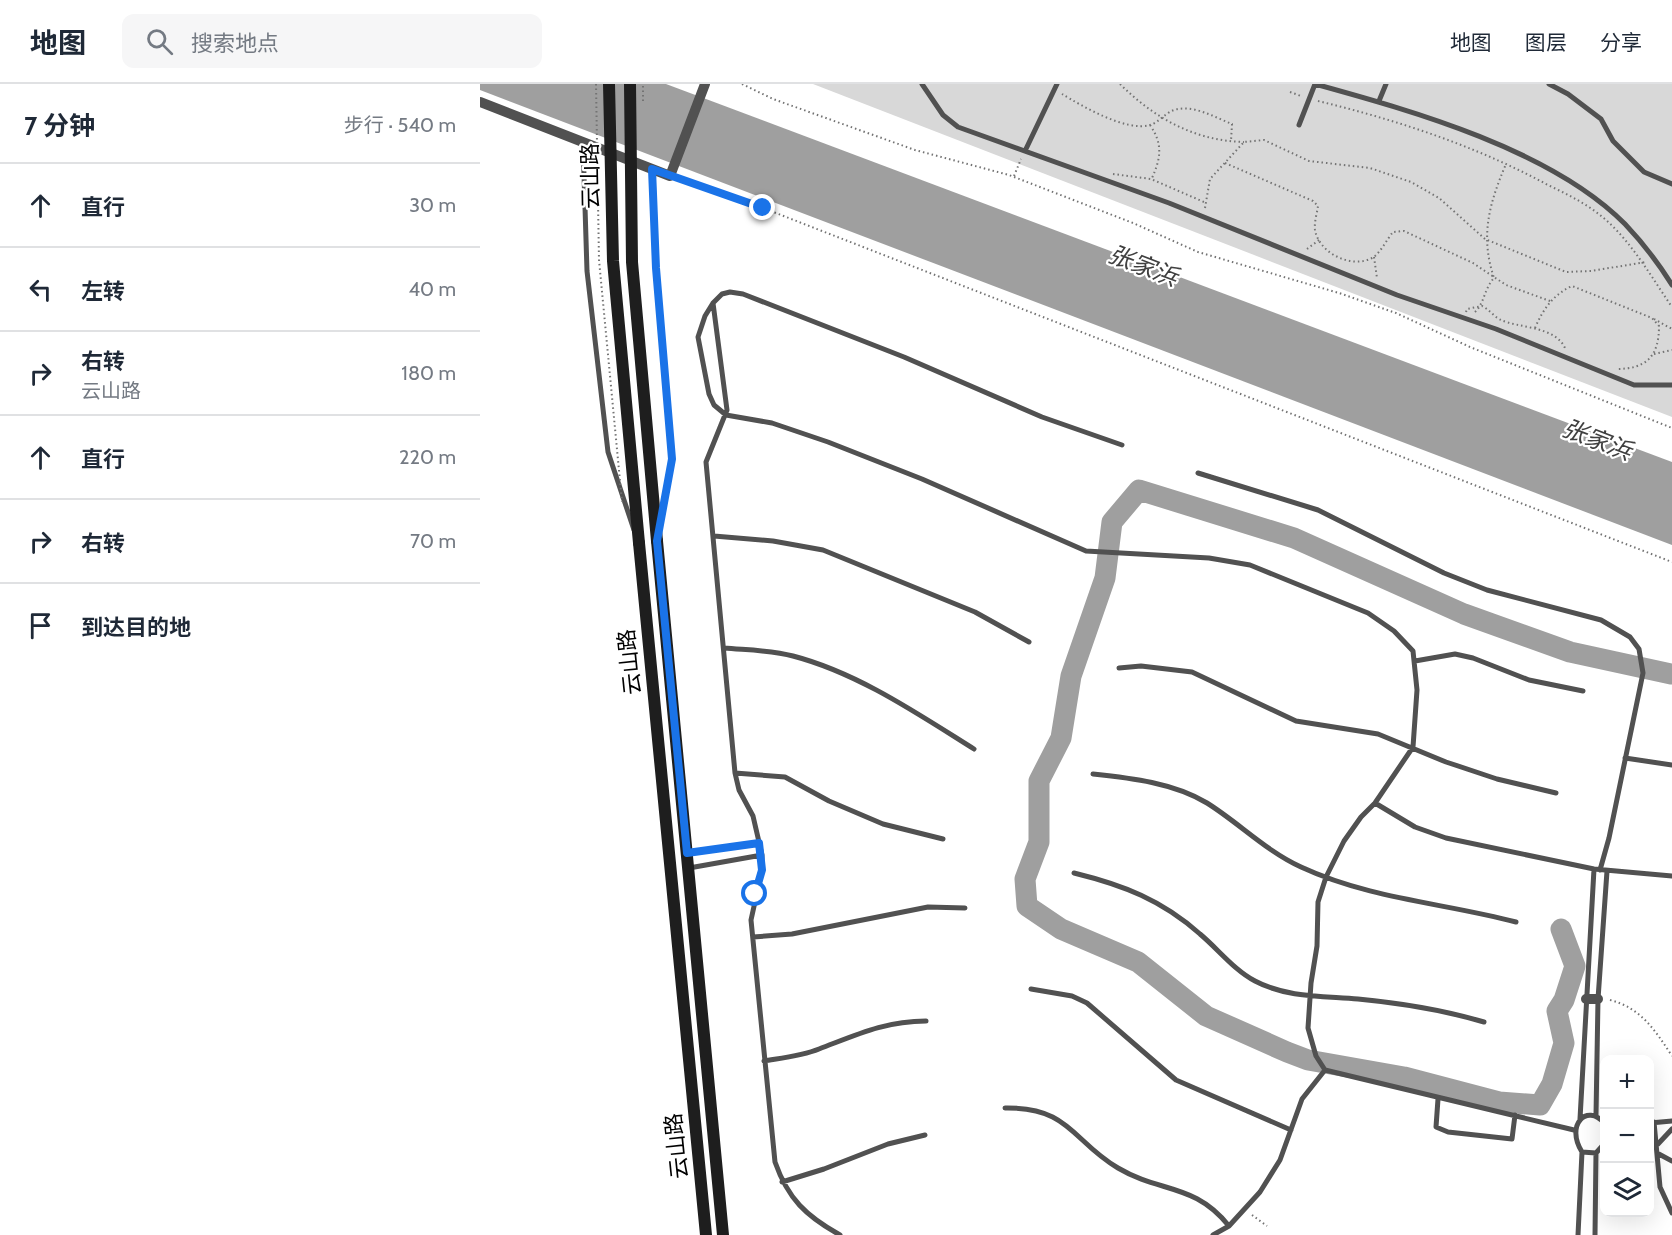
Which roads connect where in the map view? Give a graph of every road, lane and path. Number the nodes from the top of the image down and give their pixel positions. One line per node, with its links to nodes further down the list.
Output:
1 (609, 84): 61 (main road, 云山路, bridge)
2 (630, 84): 60 (main road, 云山路, bridge)
3 (643, 84): 15 (path, bridge)
4 (742, 84): 27 (path)
5 (922, 84): 22 (lane)
6 (1120, 84): 16 (path)
7 (1386, 84): 13 (lane)
8 (1549, 84): 30 (lane)
9 (704, 87): 26 (street)
10 (1055, 87): 17 (path); 22 (lane)
11 (1290, 92): 12 (path)
12 (1309, 99): 13 (lane); 18 (lane); 24 (path)
13 (1378, 101): 37 (lane)
14 (480, 102): 20 (street)
15 (643, 106)
16 (1160, 118): 17 (path); 19 (path); 21 (path)
17 (1150, 125): 28 (path)
18 (1299, 125)
19 (1231, 141)
20 (582, 142): 25 (street); 61 (lane)
21 (1244, 142): 23 (path); 33 (path)
22 (1025, 151): 27 (path); 29 (lane)
23 (1225, 163): 31 (path); 34 (path)
24 (1506, 164): 33 (path); 38 (path)
25 (652, 169): 26 (street); 60 (lane)
26 (670, 176): 62 (path)
27 (1014, 177): 56 (path)
28 (1151, 179): 29 (path); 31 (path)
29 (1104, 181): 32 (lane)
30 (1672, 184)
31 (1204, 202): 32 (path)
32 (1205, 217): 35 (lane)
33 (1485, 239): 38 (path); 39 (path)
34 (1319, 240): 35 (path); 36 (path)
35 (1302, 256): 41 (lane)
36 (1374, 257): 39 (path); 41 (path)
37 (1654, 260): 38 (path); 40 (lane)
38 (1643, 263): 45 (path)
39 (1494, 278): 42 (path); 44 (path)
40 (1672, 285)
41 (1374, 286): 47 (lane)
42 (1550, 301): 46 (path); 48 (path)
43 (713, 303): 55 (lane); 55 (lane); 57 (lane)
44 (1482, 306): 47 (path); 47 (path); 48 (path)
45 (1672, 307)
46 (1652, 318): 49 (path); 51 (path)
47 (1466, 319): 52 (lane)
48 (1535, 328): 52 (path)
49 (1672, 329)
50 (1672, 350): 51 (path)
51 (1654, 354): 53 (path)
52 (1563, 356): 53 (lane)
53 (1603, 373): 54 (lane)
54 (1672, 385)
55 (726, 416): 59 (lane); 65 (lane)
56 (1672, 428)
57 (1122, 445)
58 (1198, 473): 70 (lane)
59 (714, 536): 63 (lane); 64 (lane)
60 (657, 541): 78 (main road, 云山路)
61 (639, 543): 122 (main road, 云山路)
62 (1672, 562)
63 (1029, 642)
64 (724, 648): 69 (lane); 72 (lane)
65 (1415, 661): 67 (lane); 68 (lane)
66 (1119, 668): 68 (lane)
67 (1583, 691)
68 (1413, 747): 74 (lane); 75 (lane)
69 (974, 749)
70 (1625, 758): 71 (lane); 81 (lane)
71 (1672, 765)
72 (735, 773): 76 (lane); 77 (lane)
73 (1093, 774): 85 (lane)
74 (1556, 793)
75 (1375, 803): 81 (lane); 85 (lane)
76 (943, 838)
77 (759, 843): 78 (lane); 79 (lane)
78 (687, 853): 80 (main road, 云山路)
79 (762, 855): 80 (lane); 88 (lane)
80 (689, 869): 123 (main road, 云山路)
81 (1597, 870): 82 (lane); 91 (lane)
82 (1607, 872): 84 (lane); 92 (lane)
83 (1074, 873): 90 (lane)
84 (1672, 876)
85 (1326, 877): 87 (lane); 90 (lane)
86 (965, 908): 88 (lane)
87 (1516, 922)
88 (753, 937): 96 (lane)
89 (1031, 990): 107 (lane)
90 (1309, 996): 94 (lane); 97 (lane)
91 (1586, 999): 92 (street); 102 (lane)
92 (1598, 999): 95 (path); 101 (lane)
93 (926, 1021): 96 (lane)
94 (1484, 1022)
95 (1672, 1056)
96 (764, 1061): 117 (lane)
97 (1323, 1067): 98 (lane); 107 (lane)
98 (1438, 1098): 100 (lane); 100 (lane)
99 (1005, 1108): 120 (lane)
100 (1515, 1115): 108 (lane)
101 (1596, 1116): 102 (lane); 103 (lane)
102 (1580, 1119): 108 (lane)
103 (1600, 1119)
104 (1672, 1121): 105 (lane)
105 (1654, 1123)
106 (1672, 1129): 111 (lane)
107 (1291, 1130): 118 (lane)
108 (1574, 1130): 113 (lane)
109 (1654, 1132): 111 (lane)
110 (925, 1135): 117 (lane)
111 (1657, 1146): 115 (lane)
112 (1600, 1149): 114 (lane)
113 (1582, 1152): 114 (lane); 126 (lane)
114 (1596, 1153): 127 (lane)
115 (1657, 1153): 116 (lane); 119 (lane)
116 (1672, 1161)
117 (782, 1182): 124 (lane)
118 (1245, 1209): 120 (lane); 121 (path)
119 (1672, 1213)
120 (1229, 1226): 125 (lane)
121 (1266, 1226)
122 (706, 1235)
123 (723, 1235)
124 (840, 1235)
125 (1213, 1235)
126 (1578, 1235)
127 (1595, 1235)

